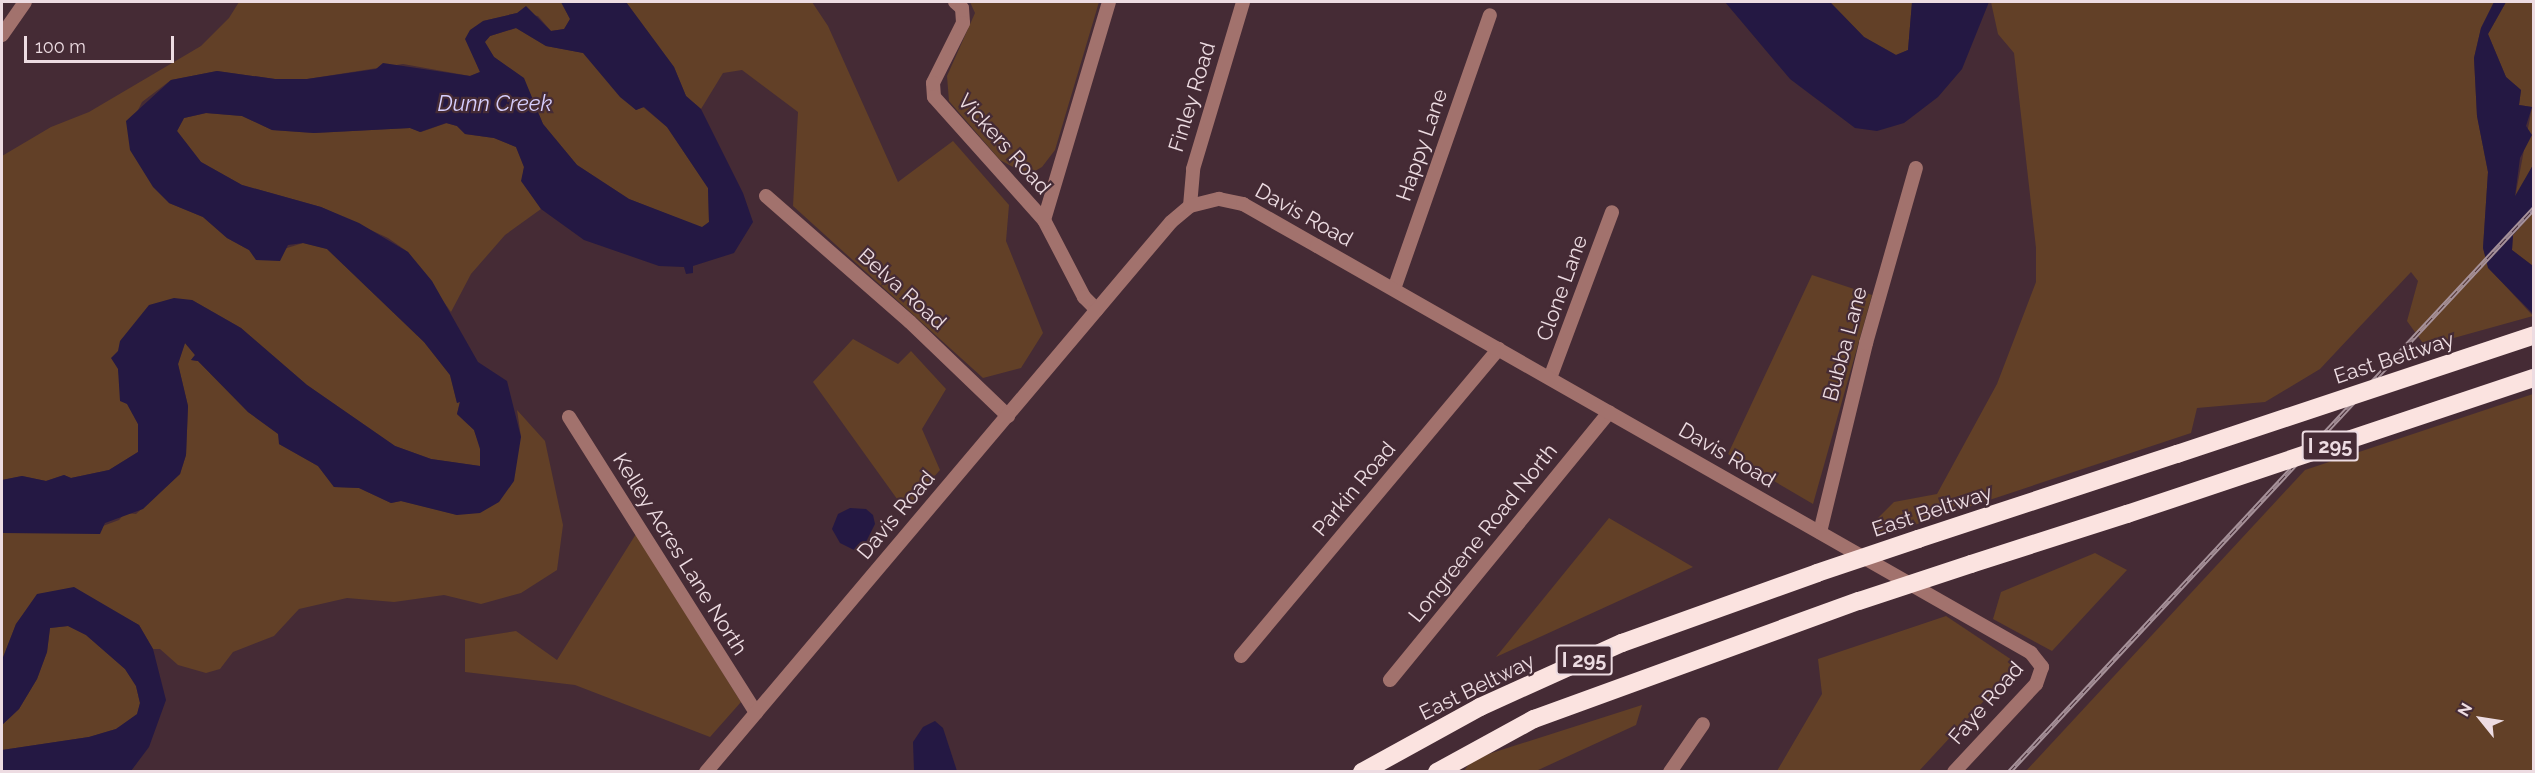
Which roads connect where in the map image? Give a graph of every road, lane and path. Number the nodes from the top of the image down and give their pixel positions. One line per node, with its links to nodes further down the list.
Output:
1 (25, 2): 6 (street)
2 (955, 2): 11 (street, Vickers Road)
3 (1109, 2): 11 (street)
4 (1243, 2): 9 (street, Finley Road)
5 (1490, 15): 12 (street, Happy Lane)
6 (2, 35)
7 (1916, 168): 21 (street, Bubba Lane)
8 (766, 196): 19 (street, Belva Road)
9 (1190, 206): 12 (street, Davis Road); 13 (street, Davis Road)
10 (1612, 212): 16 (street, Clone Lane)
11 (1044, 220): 13 (street, Vickers Road)
12 (1394, 289): 15 (street, Davis Road)
13 (1097, 310): 19 (street, Davis Road)
14 (2534, 335): 28 (highway, East Beltway / I 295, bridge)
15 (1499, 349): 16 (street, Davis Road); 23 (street, Parkin Road)
16 (1550, 378): 18 (street, Davis Road)
17 (2534, 378): 29 (highway, I 295, bridge)
18 (1609, 412): 21 (street, Davis Road); 24 (street, Longreene Road North)
19 (1008, 416): 25 (street, Davis Road)
20 (569, 417): 25 (street, Kelley Acres Lane North)
21 (1820, 532): 22 (street, Davis Road)
22 (2009, 640): 31 (street, Faye Road)
23 (1241, 656)
24 (1390, 680)
25 (756, 713): 27 (street, Davis Road)
26 (1703, 724): 30 (street)
27 (706, 771)
28 (1362, 771)
29 (1437, 771)
30 (1670, 771)
31 (1954, 771)

